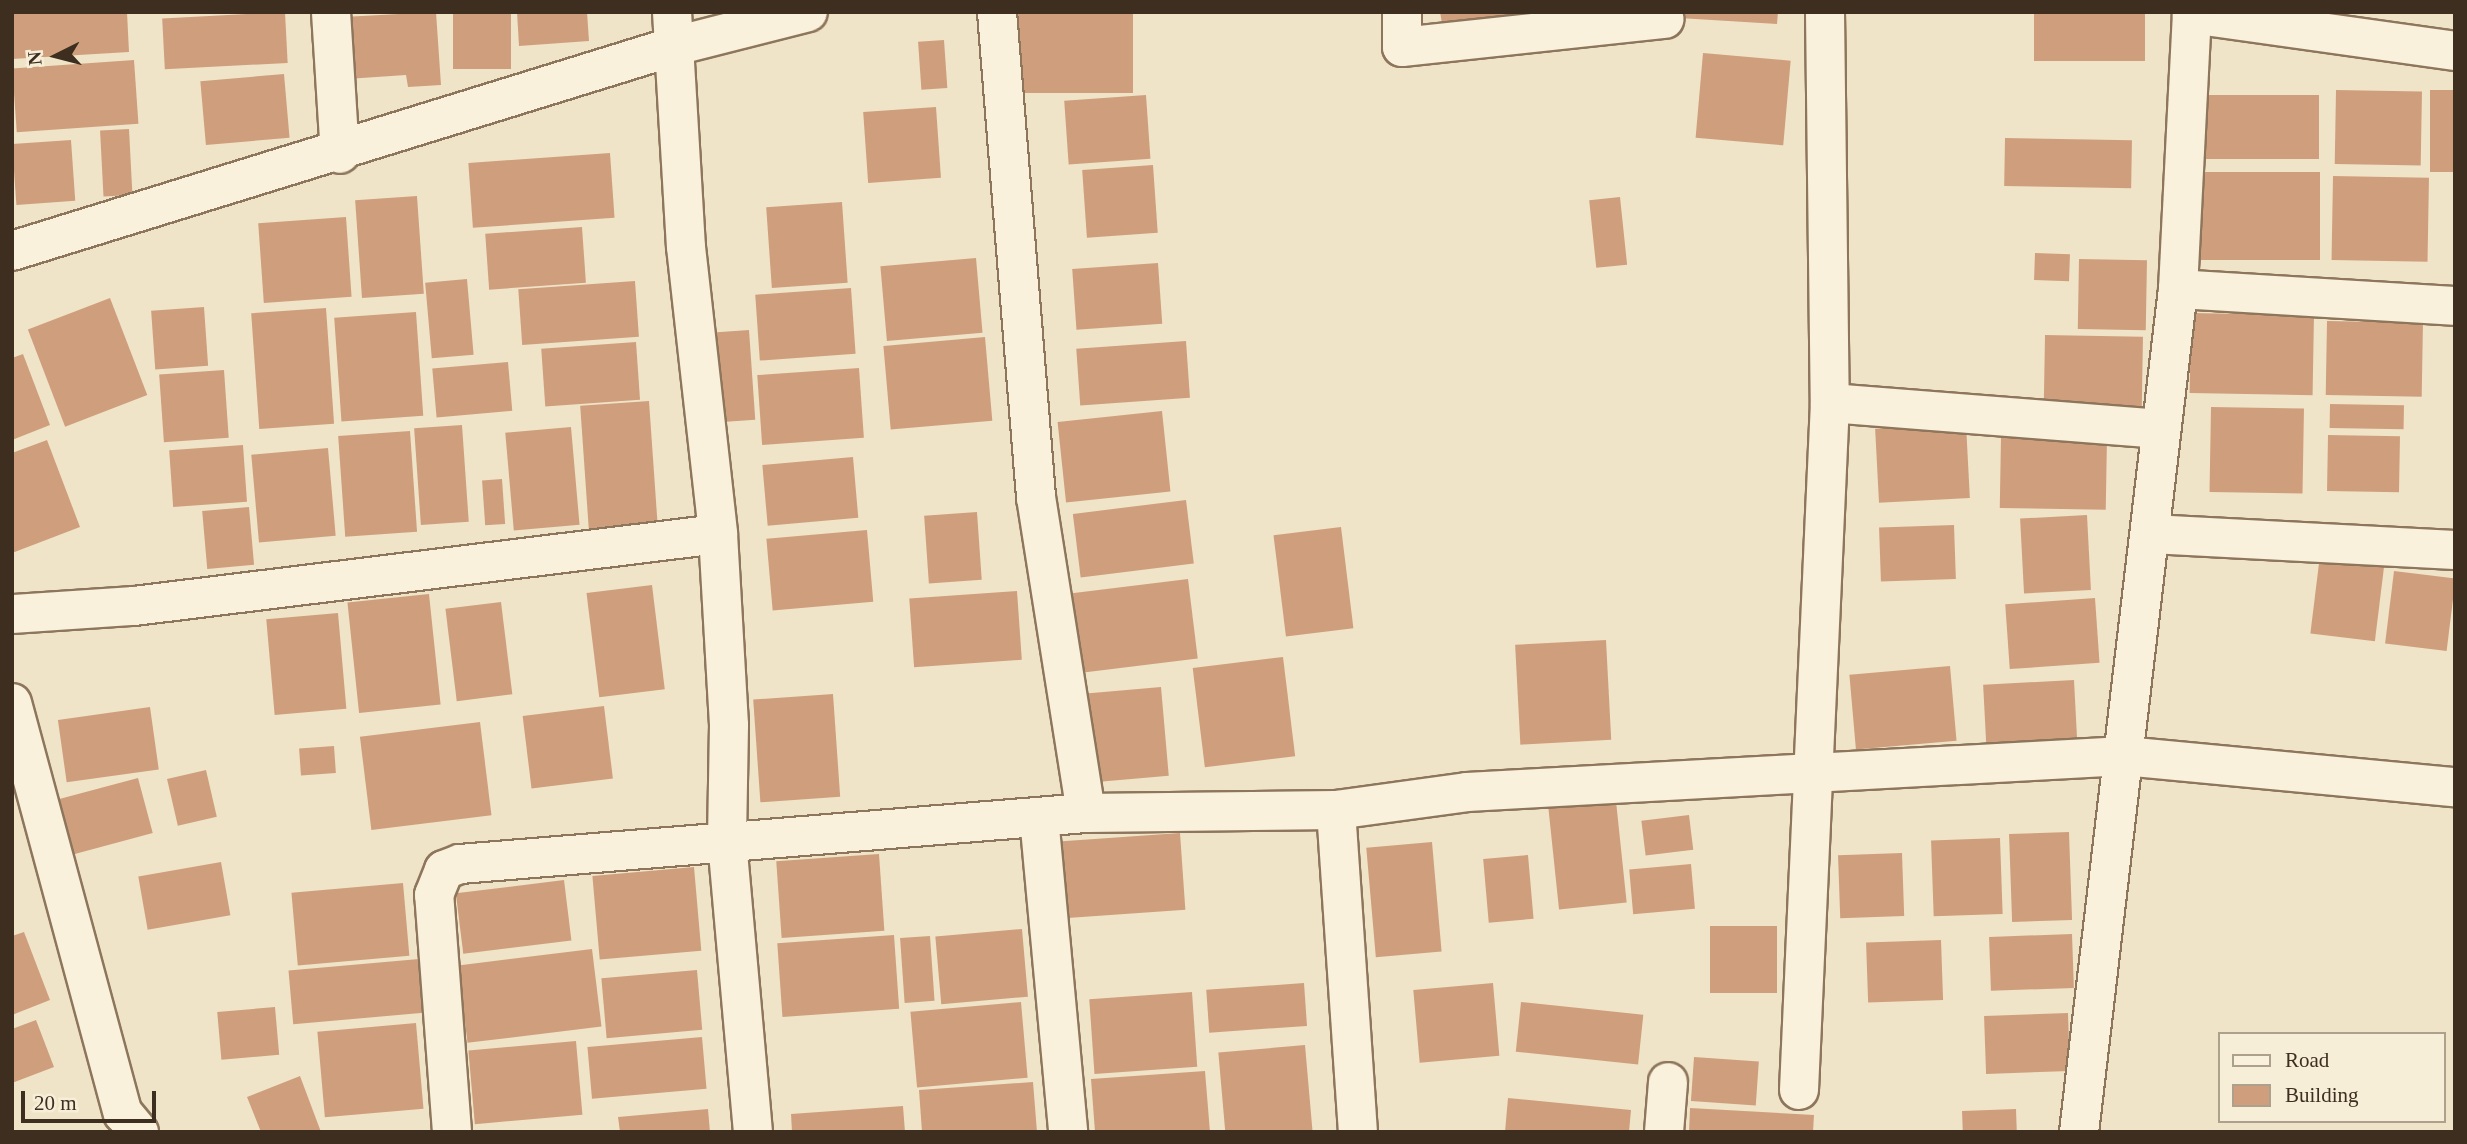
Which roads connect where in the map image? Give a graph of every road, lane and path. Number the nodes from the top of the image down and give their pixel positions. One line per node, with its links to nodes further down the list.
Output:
1 (331, 12): 10 (street)
2 (808, 12): 8 (street)
3 (998, 12): 25 (street)
4 (1402, 12): 7 (street)
5 (1825, 12): 14 (street)
6 (2192, 13): 9 (street); 12 (street)
7 (1665, 19)
8 (674, 29): 10 (street); 16 (street)
9 (2455, 51)
10 (340, 154): 11 (street)
11 (12, 251)
12 (2178, 289): 13 (street); 15 (street)
13 (2455, 306)
14 (1830, 403): 15 (street); 22 (street)
15 (2158, 429): 17 (street)
16 (718, 534): 19 (street); 27 (street)
17 (2151, 534): 18 (street); 21 (street)
18 (2455, 550)
19 (12, 614)
20 (12, 703): 30 (street)
21 (2124, 757): 22 (street); 23 (street); 36 (street)
22 (1812, 774): 24 (street); 29 (street)
23 (2455, 788)
24 (1336, 810): 25 (street); 34 (street)
25 (1086, 813): 26 (street)
26 (1039, 817): 27 (street); 33 (street)
27 (727, 841): 31 (street); 32 (street)
28 (1668, 1082): 35 (street)
29 (1799, 1090)
30 (139, 1132)
31 (452, 1132)
32 (753, 1132)
33 (1068, 1132)
34 (1358, 1132)
35 (1664, 1132)
36 (2079, 1132)

